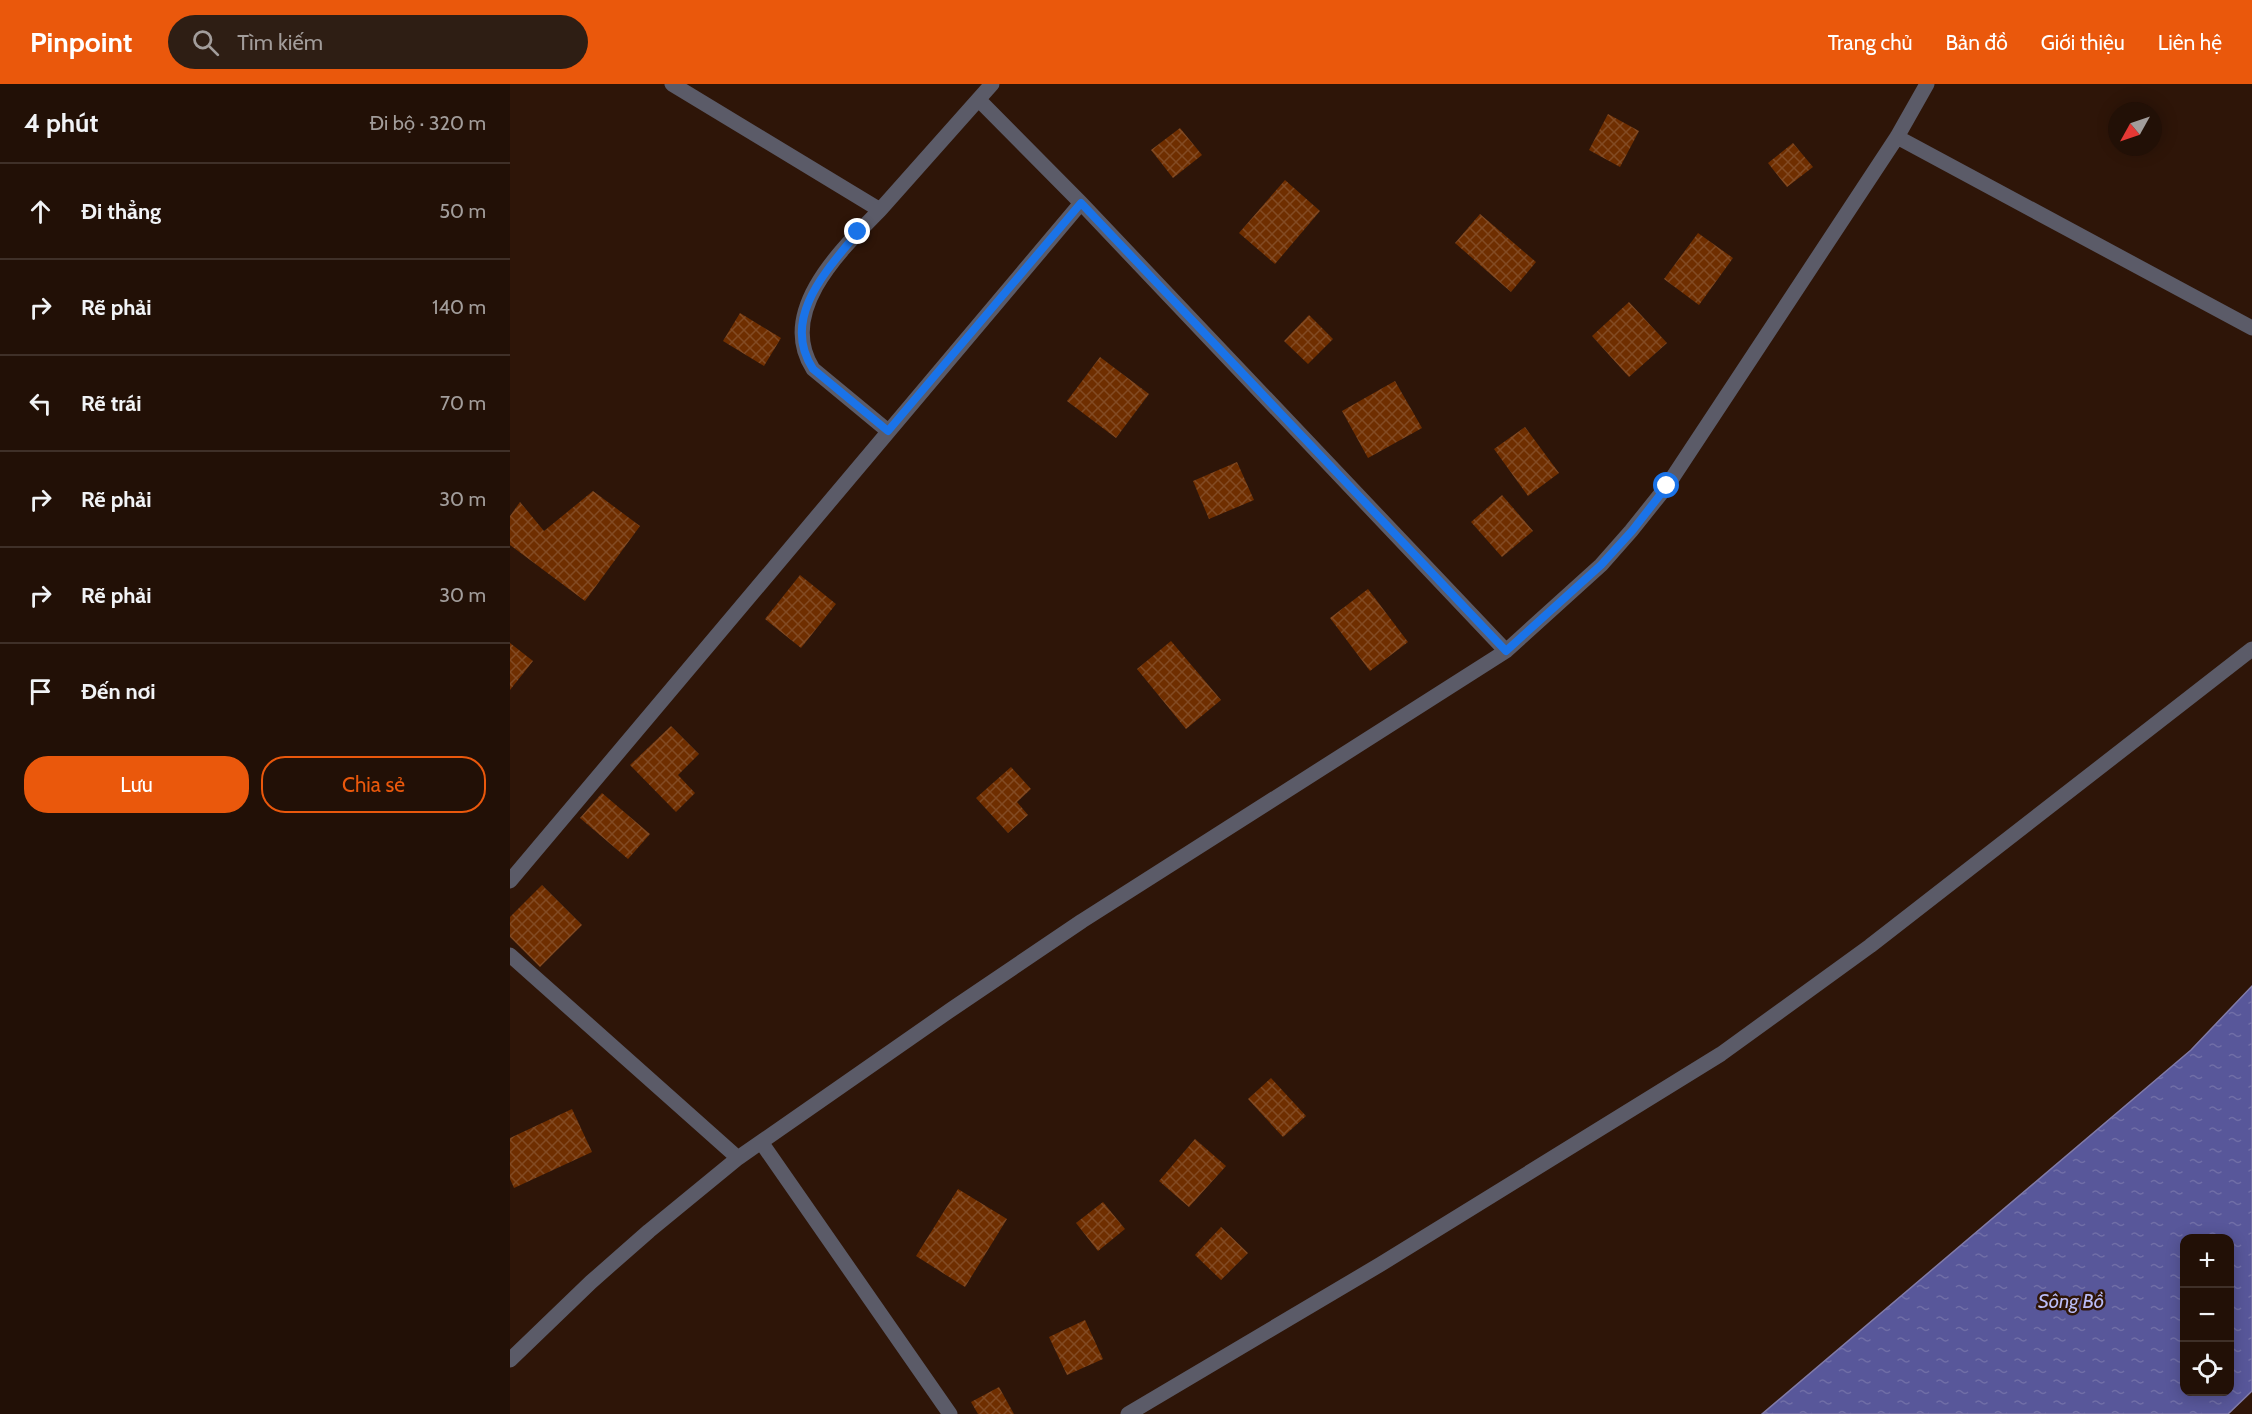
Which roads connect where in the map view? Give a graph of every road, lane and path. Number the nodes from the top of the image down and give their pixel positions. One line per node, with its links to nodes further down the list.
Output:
1 (672, 84): 7 (street)
2 (992, 84): 4 (street)
3 (1927, 84): 5 (street)
4 (979, 100): 6 (street); 7 (street)
5 (1897, 137): 8 (street); 11 (street)
6 (1081, 203): 9 (street); 11 (street)
7 (880, 210): 9 (street)
8 (2252, 328)
9 (888, 431): 12 (street)
10 (2252, 649): 18 (street)
11 (1506, 651): 14 (street)
12 (510, 881)
13 (510, 955): 15 (street)
14 (761, 1142): 15 (street); 17 (street)
15 (738, 1158): 16 (street)
16 (510, 1360)
17 (950, 1414)
18 (1128, 1414)

